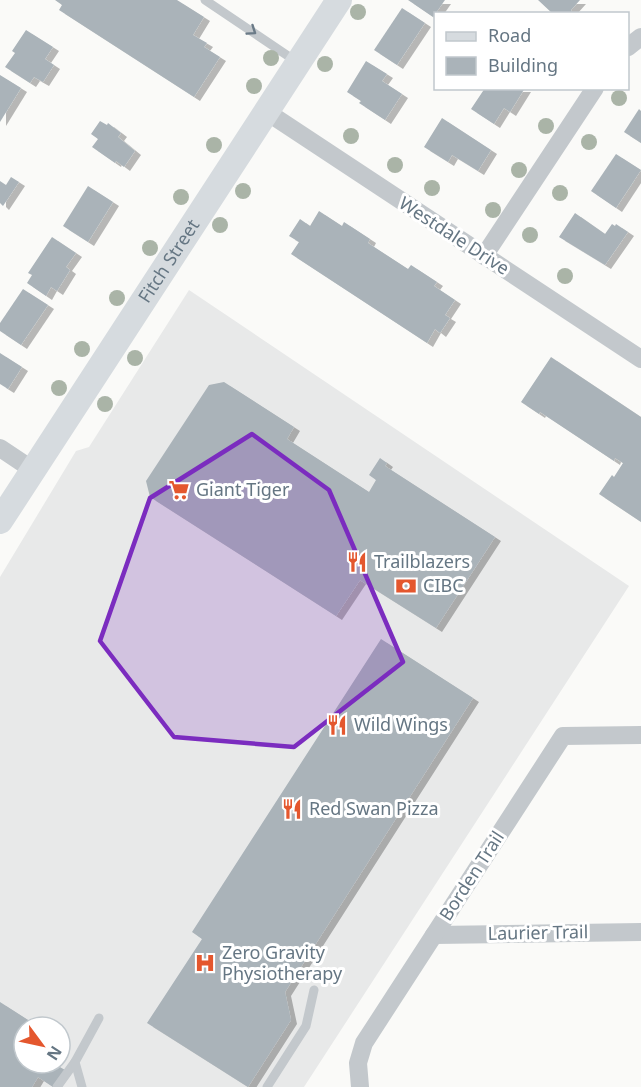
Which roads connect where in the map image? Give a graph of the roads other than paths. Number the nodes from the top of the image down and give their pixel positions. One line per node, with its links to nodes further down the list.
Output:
1 (205, 0): 3 (lane, one-way to 3)
2 (334, 2): 3 (street, Fitch Street)
3 (298, 63): 5 (street, Fitch Street)
4 (594, 90): 6 (street)
5 (267, 112): 6 (street, Westdale Drive); 9 (street, Fitch Street)
6 (484, 256): 7 (street, Westdale Drive)
7 (641, 359)
8 (0, 448): 9 (street)
9 (33, 470): 10 (street, Fitch Street)
10 (0, 521)
11 (641, 735): 13 (street, Borden Trail)
12 (641, 932): 13 (street, Laurier Trail)
13 (434, 934): 20 (street, Borden Trail)
14 (314, 990): 19 (lane)
15 (99, 1018): 16 (lane)
16 (75, 1062): 17 (lane); 18 (lane)
17 (57, 1087)
18 (82, 1087)
19 (267, 1087)
20 (360, 1087)

